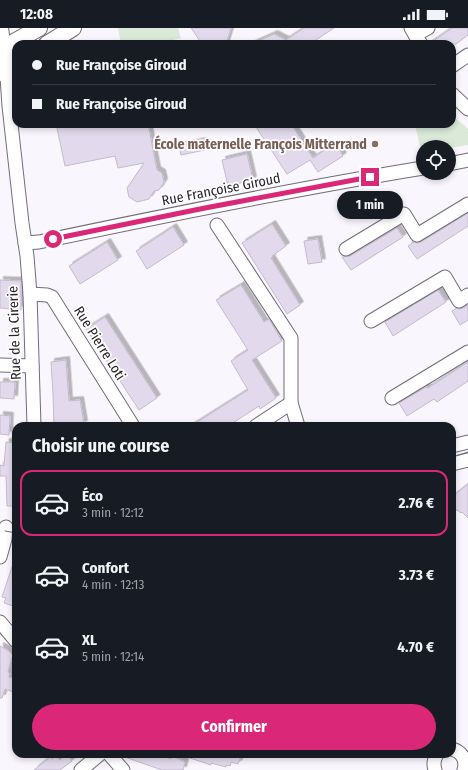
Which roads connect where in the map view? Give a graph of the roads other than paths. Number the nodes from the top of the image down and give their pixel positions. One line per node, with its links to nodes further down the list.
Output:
1 (0, 28): 8 (main road)
2 (39, 28): 6 (main road)
3 (73, 28): 7 (main road)
4 (428, 28): 5 (street)
5 (416, 36)
6 (22, 40)
7 (54, 40)
8 (7, 50): 11 (street, Rue de la Cirerie)
9 (468, 55): 10 (street)
10 (456, 63)
11 (7, 68): 19 (street, Rue de la Cirerie)
12 (456, 98): 13 (street)
13 (468, 109)
14 (468, 160): 15 (street)
15 (456, 163)
16 (416, 169): 19 (street, Rue Françoise Giroud)
17 (468, 204): 20 (street)
18 (217, 225): 28 (street)
19 (25, 243): 21 (street, Rue de la Cirerie)
20 (346, 249)
21 (30, 294): 26 (street, Rue de la Cirerie); 30 (street, Rue Pierre Loti)
22 (468, 295): 23 (street)
23 (371, 321)
24 (468, 352): 27 (street)
25 (0, 366): 26 (street)
26 (32, 366): 29 (street, Rue de la Cirerie)
27 (392, 398)
28 (291, 403): 31 (street); 32 (street)
29 (34, 422)
30 (130, 422)
31 (262, 422)
32 (297, 422)
33 (468, 442): 34 (street)
34 (456, 445)
35 (468, 460): 36 (street)
36 (456, 463)
37 (7, 532): 38 (street)
38 (0, 557)
39 (0, 622): 40 (street)
40 (12, 636)
41 (456, 750): 45 (street)
42 (95, 758): 46 (street)
43 (112, 758): 47 (street)
44 (435, 758): 48 (street)
45 (465, 761)
46 (81, 770)
47 (123, 770)
48 (435, 770)

